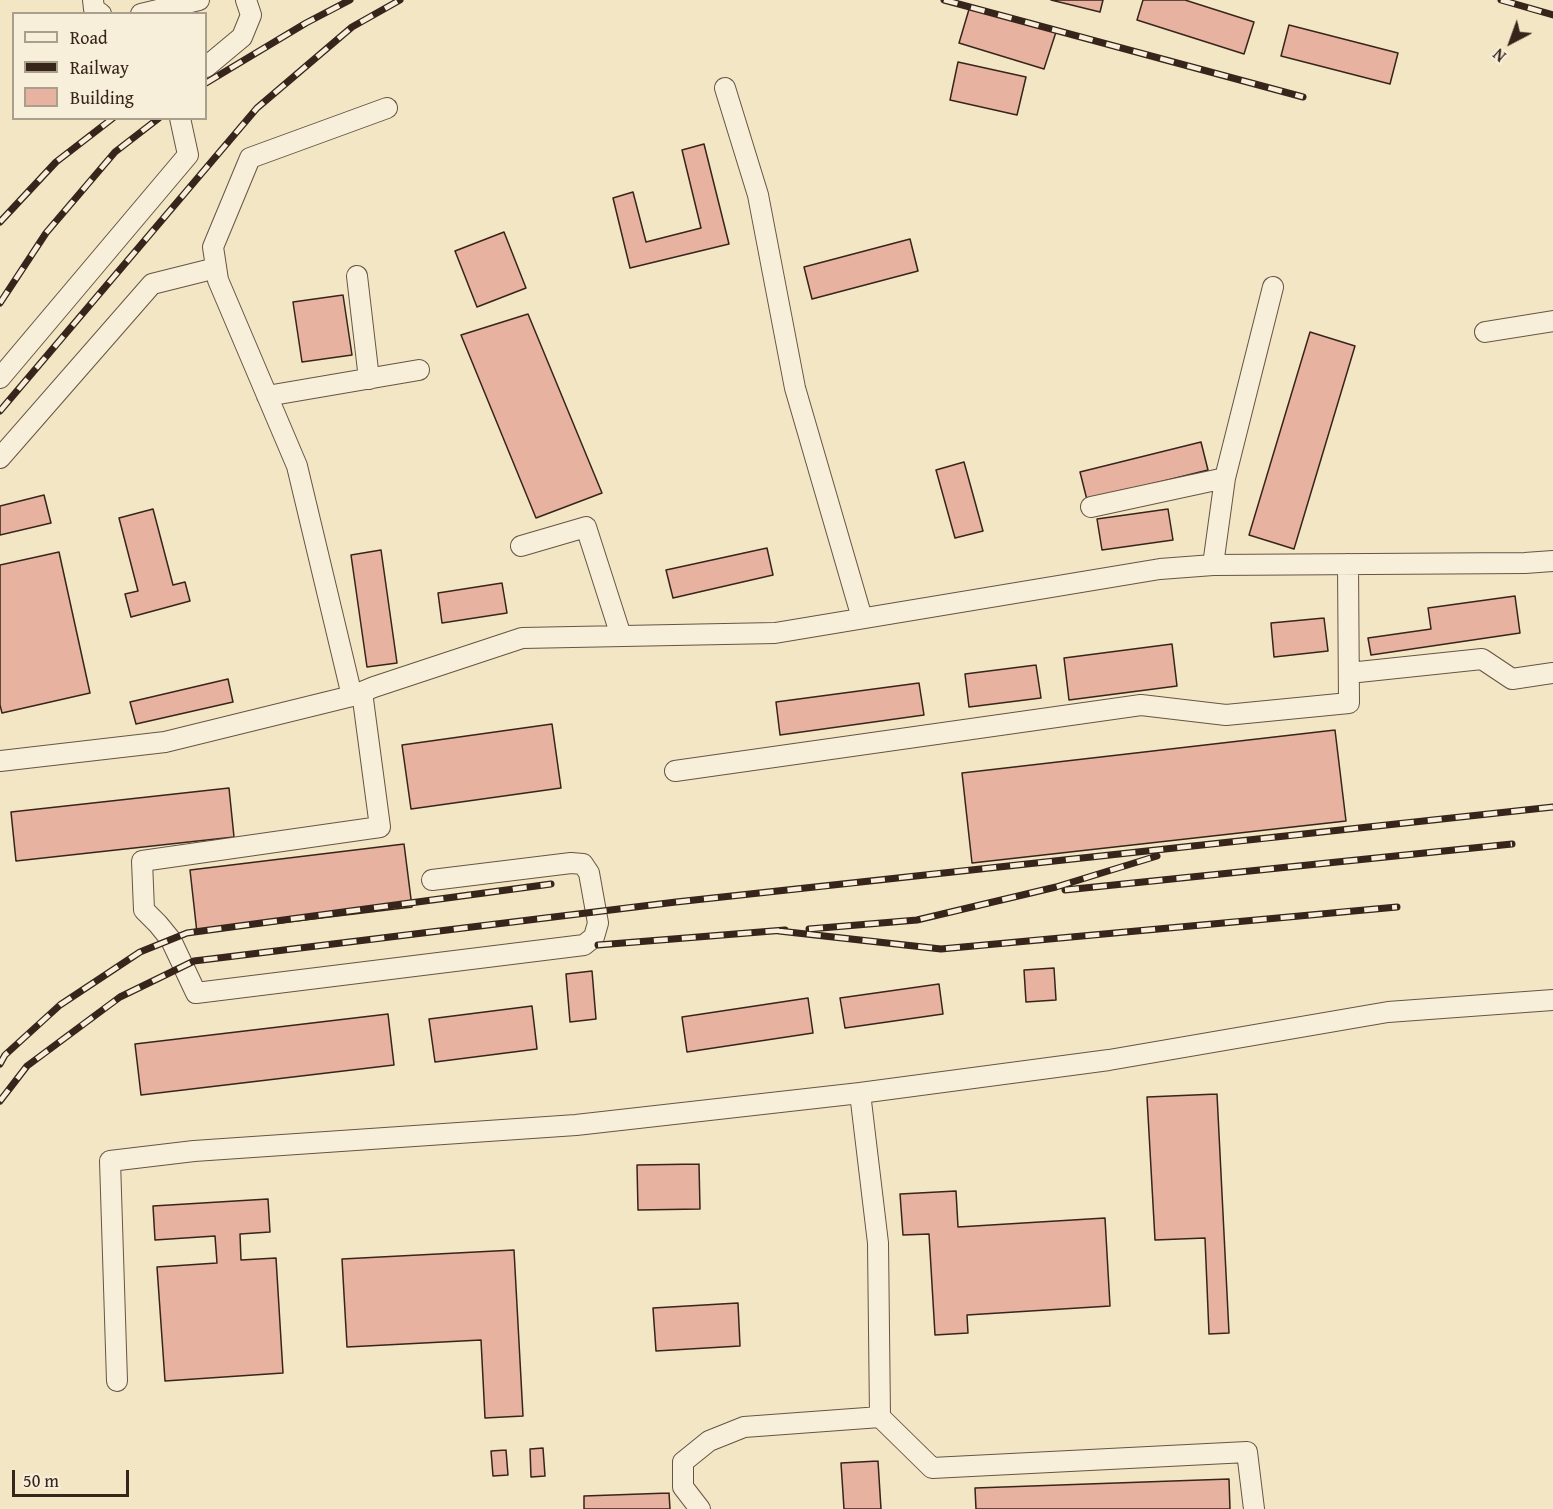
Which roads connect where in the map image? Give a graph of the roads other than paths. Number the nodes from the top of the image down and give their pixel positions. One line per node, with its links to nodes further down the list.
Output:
1 (199, 0): 3 (street)
2 (246, 0): 4 (street)
3 (149, 12)
4 (207, 66)
5 (724, 88): 24 (street)
6 (387, 108): 8 (street)
7 (180, 120): 14 (street)
8 (216, 268): 16 (street); 17 (street)
9 (357, 276): 15 (street)
10 (1274, 287): 18 (street)
11 (1553, 321): 12 (street)
12 (1485, 332)
13 (419, 370): 15 (street)
14 (0, 378)
15 (369, 379): 16 (street)
16 (267, 396): 28 (street)
17 (0, 458)
18 (1225, 478): 19 (street); 23 (street)
19 (1091, 507)
20 (521, 546): 25 (street)
21 (1553, 561): 22 (street)
22 (1348, 564): 23 (street); 26 (street)
23 (1213, 565): 24 (street)
24 (862, 618): 25 (street)
25 (621, 636): 28 (street)
26 (1349, 673): 27 (street); 30 (street)
27 (1553, 673)
28 (362, 692): 29 (street); 31 (street)
29 (0, 760)
30 (675, 771)
31 (432, 880)
32 (1553, 1000): 33 (street)
33 (860, 1093): 34 (street); 35 (street)
34 (117, 1381)
35 (880, 1417): 36 (street); 37 (street)
36 (700, 1509)
37 (1254, 1509)

